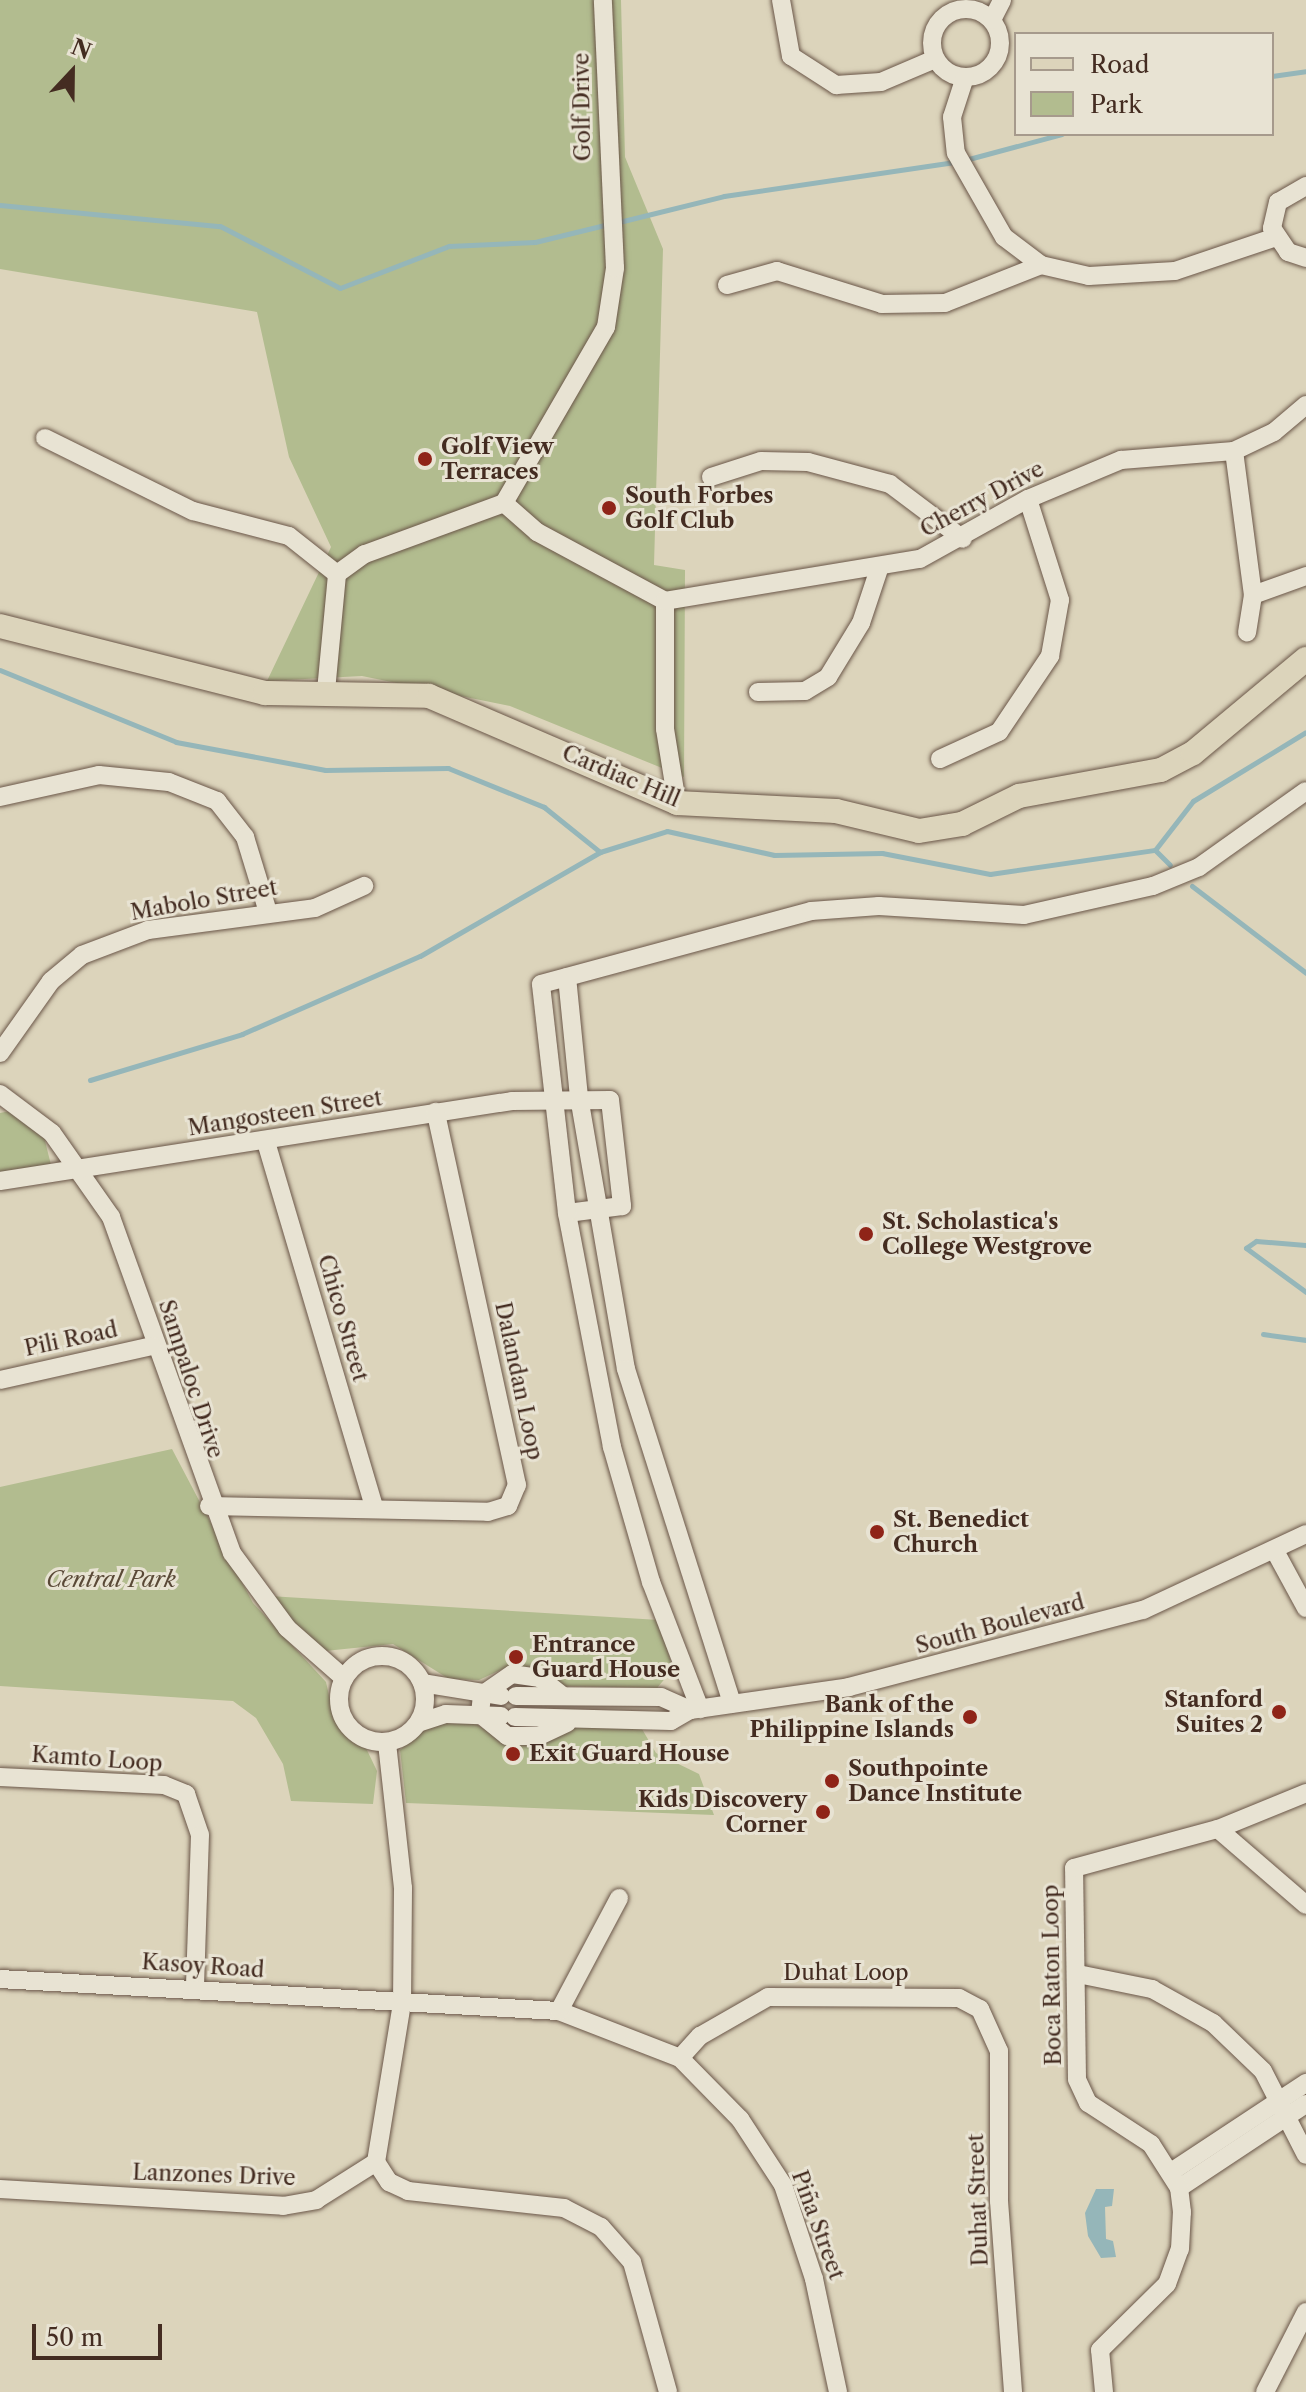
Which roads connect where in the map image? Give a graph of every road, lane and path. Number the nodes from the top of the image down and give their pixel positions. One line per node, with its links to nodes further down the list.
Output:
1 (603, 0): 17 (street, Golf Drive)
2 (781, 0): 5 (street)
3 (1002, 0): 4 (street)
4 (992, 20): 5 (street); 6 (street)
5 (935, 59): 6 (street)
6 (965, 77): 10 (street)
7 (1306, 186): 8 (street)
8 (1276, 237): 9 (street); 10 (street)
9 (1306, 258)
10 (1041, 265): 11 (street)
11 (727, 285)
12 (1306, 405): 14 (street, Cherry Drive)
13 (45, 438): 20 (street)
14 (1234, 451): 16 (street, Cherry Drive); 22 (street)
15 (711, 477): 18 (street)
16 (1028, 499): 18 (street, Cherry Drive); 29 (street)
17 (504, 503): 20 (street); 23 (street)
18 (963, 539): 19 (street, Cherry Drive)
19 (880, 566): 23 (street, Cherry Drive); 28 (street)
20 (337, 574): 27 (street)
21 (1306, 576): 22 (street)
22 (1253, 595): 25 (street)
23 (665, 601): 32 (street)
24 (0, 626): 27 (main road, Cardiac Hill)
25 (1247, 633)
26 (1306, 659): 32 (main road, Cardiac Hill)
27 (326, 691): 32 (main road, Cardiac Hill)
28 (758, 692)
29 (940, 759)
30 (1306, 791): 35 (street)
31 (0, 797): 34 (street)
32 (677, 803)
33 (364, 886): 34 (street, Mabolo Street)
34 (268, 912): 36 (street, Mabolo Street)
35 (567, 977): 38 (street); 39 (street)
36 (0, 1053)
37 (0, 1094): 42 (street, Sampaloc Drive)
38 (579, 1097): 39 (street, Mangosteen Street); 44 (street); 44 (street)
39 (552, 1099): 40 (street, Mangosteen Street); 45 (street)
40 (436, 1112): 41 (street, Mangosteen Street); 49 (street, Dalandan Loop)
41 (266, 1142): 42 (street, Mangosteen Street); 49 (street, Chico Street)
42 (81, 1169): 43 (street, Mangosteen Street); 46 (street, Sampaloc Drive)
43 (0, 1181)
44 (596, 1208): 45 (street); 57 (street)
45 (567, 1213): 58 (street)
46 (152, 1346): 47 (street, Pili Road); 48 (street, Sampaloc Drive)
47 (0, 1380)
48 (209, 1506): 49 (street, Dalandan Loop); 53 (street, Sampaloc Drive)
49 (374, 1507)
50 (1306, 1534): 51 (street, South Boulevard)
51 (1275, 1551): 52 (street); 57 (street, South Boulevard)
52 (1306, 1608)
53 (344, 1678): 54 (street); 62 (street)
54 (422, 1683): 55 (street, South Boulevard); 61 (street)
55 (500, 1696): 56 (street, South Boulevard); 56 (street); 59 (street)
56 (563, 1696): 58 (street, South Boulevard)
57 (732, 1704): 58 (street, South Boulevard)
58 (695, 1709): 60 (street, South Boulevard)
59 (480, 1714): 60 (street, South Boulevard); 60 (street, South Boulevard); 61 (street, South Boulevard)
60 (578, 1720)
61 (418, 1723): 62 (street)
62 (387, 1742): 71 (street)
63 (0, 1777): 70 (street, Kamto Loop)
64 (1306, 1793): 65 (street, Boca Raton Loop)
65 (1218, 1829): 67 (street); 68 (street, Boca Raton Loop)
66 (619, 1898): 73 (street)
67 (1306, 1905)
68 (1078, 1974): 77 (street); 80 (street, Boca Raton Loop)
69 (0, 1979): 70 (street, Kasoy Road)
70 (195, 1988): 71 (street, Kasoy Road)
71 (402, 2004): 73 (street, Piña Street); 79 (street)
72 (980, 2009): 74 (street, Duhat Loop); 85 (street, Duhat Street)
73 (559, 2011): 74 (street, Piña Street)
74 (680, 2058): 84 (street, Piña Street)
75 (1306, 2083): 77 (street)
76 (1306, 2104): 77 (street)
77 (1285, 2107): 78 (street); 80 (street)
78 (1306, 2155)
79 (376, 2162): 81 (street, Lanzones Drive); 83 (street)
80 (1175, 2180): 86 (street)
81 (0, 2189)
82 (1306, 2312): 87 (street)
83 (668, 2392)
84 (838, 2392)
85 (1013, 2392)
86 (1104, 2392)
87 (1265, 2392)

